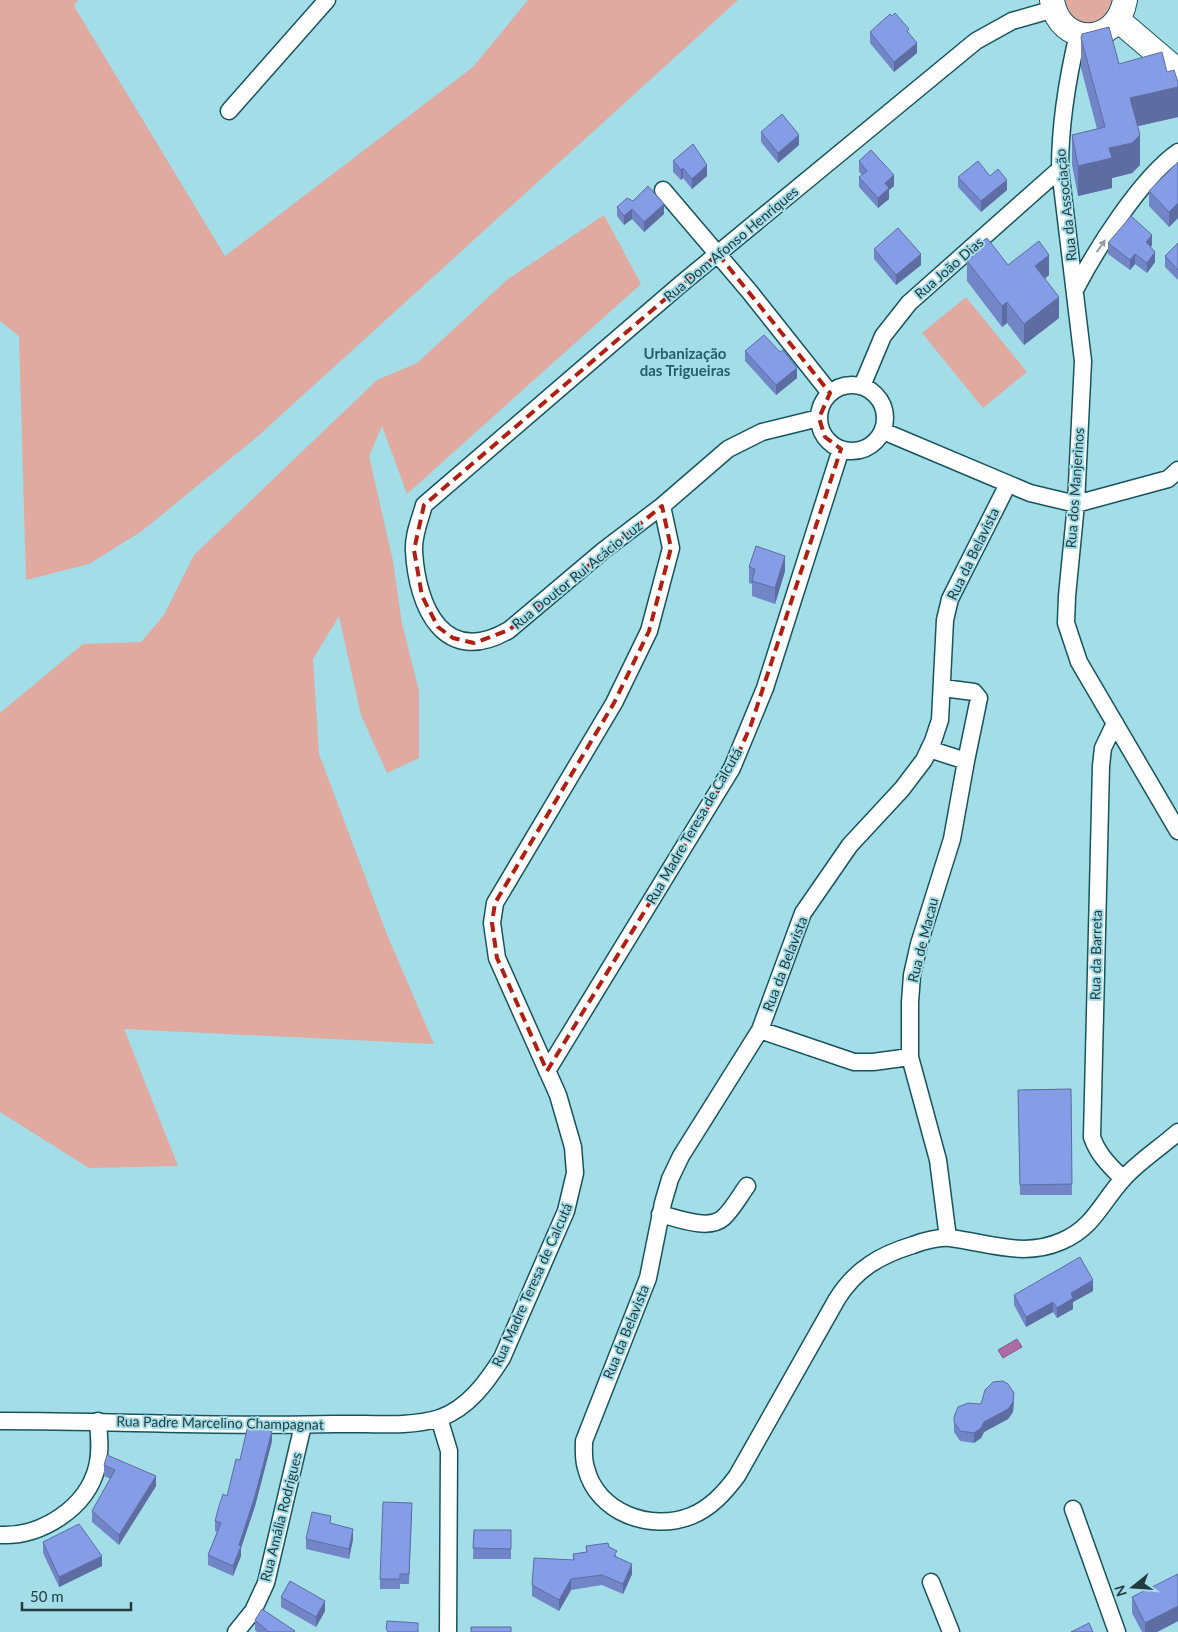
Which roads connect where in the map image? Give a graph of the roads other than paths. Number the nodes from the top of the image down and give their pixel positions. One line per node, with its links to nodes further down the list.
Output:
1 (327, 0): 6 (street)
2 (1053, 4): 4 (street); 10 (street, Rua Dom Afonso Henriques)
3 (1122, 10): 4 (street); 5 (street)
4 (1078, 34): 8 (street, Rua da Associação)
5 (1178, 71)
6 (229, 111)
7 (1178, 152): 11 (street, one-way to 7)
8 (1060, 170): 11 (street, Rua da Associação); 12 (street, Rua João Dias)
9 (663, 190): 10 (street)
10 (718, 254): 13 (street); 20 (street, Rua Dom Afonso Henriques)
11 (1076, 288): 19 (street, Rua dos Manjerinos)
12 (862, 386): 13 (street); 15 (street)
13 (830, 393): 14 (street)
14 (819, 418): 16 (street); 21 (street, Rua Doutor Rui Acácio Luz)
15 (883, 430): 16 (street); 18 (street)
16 (841, 449): 29 (street, Rua Madre Teresa de Calcutá)
17 (1178, 470): 19 (street)
18 (1008, 484): 19 (street); 22 (street, Rua da Belavista)
19 (1076, 504): 23 (street, Rua dos Manjerinos)
20 (424, 505): 21 (street, Rua Doutor Rui Acácio Luz)
21 (662, 506): 29 (street, Rua Madre Teresa de Calcutá)
22 (943, 688): 24 (street, Rua da Belavista); 25 (street, Rua de Macau)
23 (1115, 723): 26 (street, Rua dos Manjerinos); 31 (street, Rua da Barreta)
24 (929, 749): 25 (street); 27 (street, Rua da Belavista)
25 (966, 761): 28 (street, Rua de Macau)
26 (1178, 830)
27 (760, 1030): 28 (street); 33 (street, Rua da Belavista)
28 (910, 1057): 34 (street, Rua de Macau)
29 (547, 1071): 35 (street, Rua Madre Teresa de Calcutá)
30 (1178, 1132): 31 (street, Rua da Belavista)
31 (1123, 1179): 34 (street, Rua da Belavista)
32 (747, 1186): 33 (street)
33 (660, 1214): 34 (street, Rua da Belavista)
34 (948, 1238)
35 (439, 1418): 38 (street, Rua Padre Marcelino Champagnat); 43 (street)
36 (0, 1420): 37 (street, Rua Padre Marcelino Champagnat)
37 (98, 1421): 38 (street, Rua Padre Marcelino Champagnat); 40 (street)
38 (303, 1425): 42 (street, Rua Amália Rodrigues)
39 (1073, 1508): 45 (street)
40 (0, 1535)
41 (931, 1582): 44 (street)
42 (236, 1632)
43 (448, 1632)
44 (951, 1632)
45 (1117, 1632)

